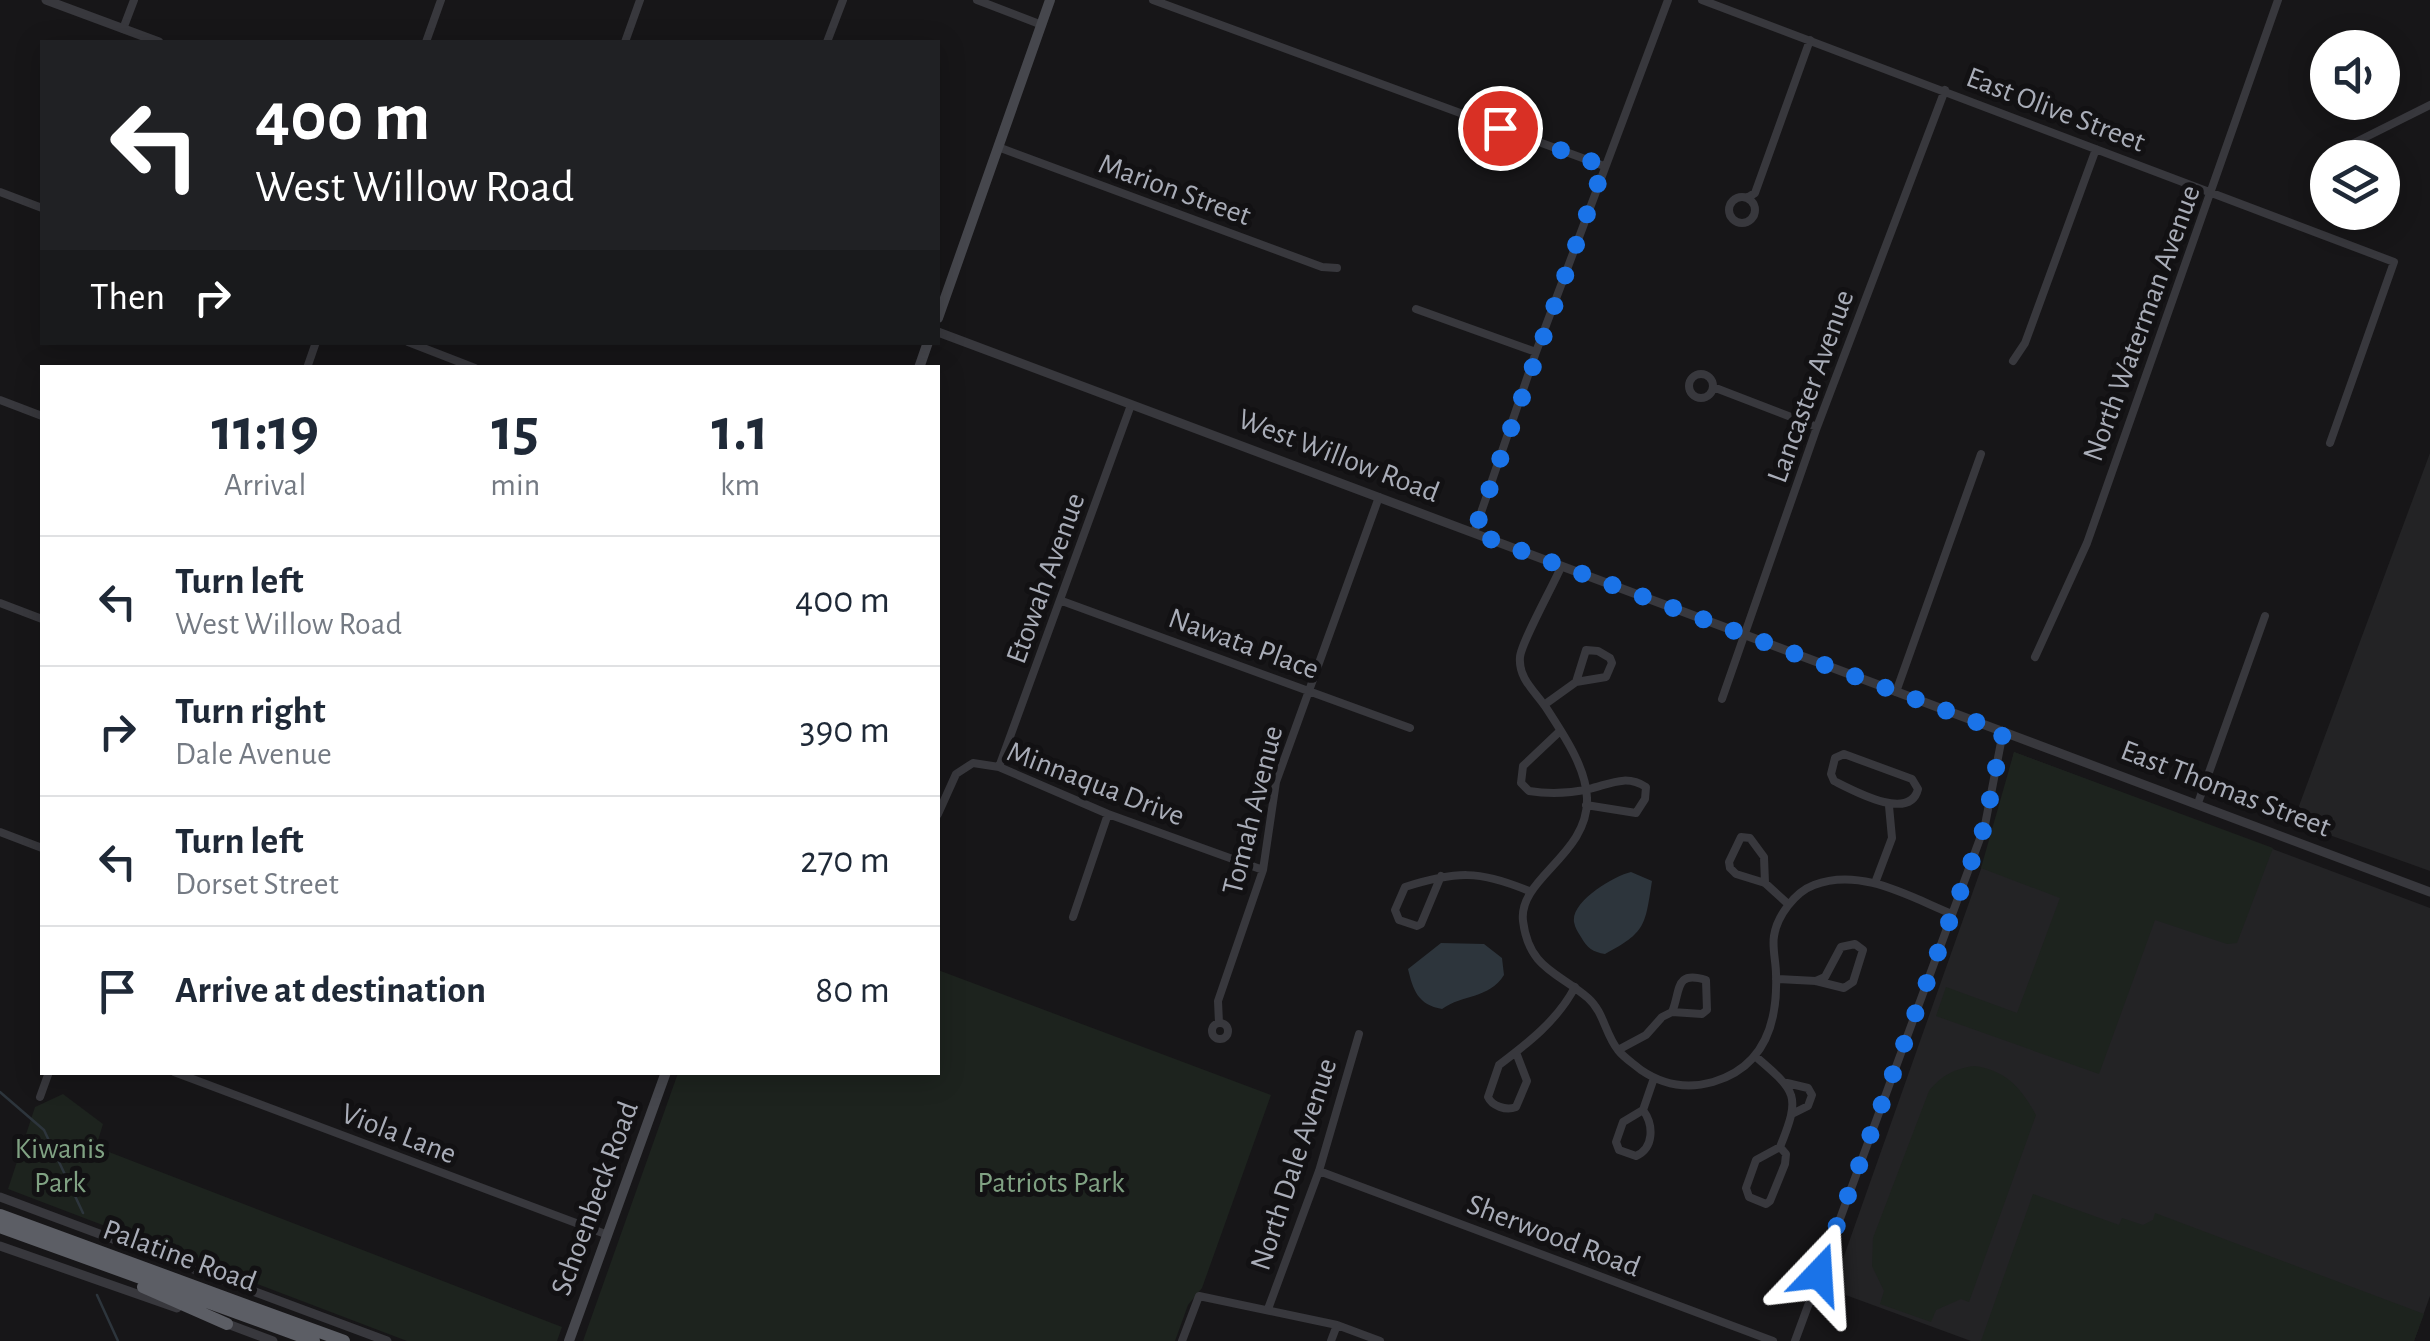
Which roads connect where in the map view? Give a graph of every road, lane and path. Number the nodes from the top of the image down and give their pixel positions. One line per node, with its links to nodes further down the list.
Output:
1 (46, 0): 13 (street)
2 (134, 0): 13 (street)
3 (442, 0): 15 (street)
4 (640, 0): 16 (street)
5 (842, 0): 17 (street)
6 (976, 0): 12 (street)
7 (1050, 0): 12 (main road)
8 (1153, 0): 24 (street)
9 (1668, 0): 24 (street)
10 (1702, 0): 18 (street, East Olive Street)
11 (2278, 0): 25 (street, North Waterman Avenue)
12 (1042, 25): 22 (main road)
13 (123, 30): 14 (street)
14 (153, 40)
15 (427, 40)
16 (625, 40)
17 (828, 40)
18 (1810, 40): 19 (street, East Olive Street); 27 (street)
19 (1945, 90): 23 (street, East Olive Street); 41 (street, Lancaster Avenue)
20 (2430, 105): 21 (street)
21 (2360, 140)
22 (998, 147): 29 (street, Marion Street); 31 (main road)
23 (2096, 149): 25 (street, East Olive Street); 35 (street)
24 (1604, 166): 34 (street)
25 (2212, 191): 42 (street, East Olive Street); 52 (street, North Waterman Avenue)
26 (0, 192): 28 (street)
27 (1747, 198)
28 (40, 207)
29 (1337, 268)
30 (1416, 309): 34 (street)
31 (940, 312)
32 (940, 333): 39 (street, West Willow Road)
33 (416, 345): 36 (street)
34 (1536, 352): 45 (street)
35 (2013, 361)
36 (467, 365)
37 (1714, 387): 41 (street)
38 (0, 400): 40 (street)
39 (1131, 404): 44 (street, West Willow Road); 47 (street, Etowah Avenue)
40 (40, 415)
41 (1817, 427): 51 (street, Lancaster Avenue)
42 (2330, 443)
43 (1981, 454): 55 (street)
44 (1379, 496): 45 (street, West Willow Road); 54 (street, Tomah Avenue)
45 (1474, 533): 46 (street, West Willow Road)
46 (1561, 567): 51 (street, West Willow Road); 57 (street)
47 (1062, 600): 54 (street, Nawata Place); 61 (street, Etowah Avenue)
48 (0, 603): 50 (street)
49 (2265, 616): 63 (street)
50 (40, 618)
51 (1746, 635): 55 (street, West Willow Road); 56 (street, Lancaster Avenue)
52 (2035, 657)
53 (1576, 682): 53 (street); 57 (street)
54 (1308, 690): 58 (street, Nawata Place); 70 (street, Tomah Avenue)
55 (1896, 692): 60 (street, West Willow Road)
56 (1722, 699)
57 (1544, 704): 59 (street)
58 (1410, 728)
59 (1560, 731): 62 (street); 62 (street)
60 (2003, 732): 63 (street, East Thomas Street); 77 (street)
61 (1000, 767): 66 (street, Minnaqua Drive); 67 (street, Minnaqua Drive)
62 (1586, 790): 64 (street); 64 (street)
63 (2198, 803): 75 (street, East Thomas Street)
64 (1586, 805): 74 (street)
65 (1889, 806): 65 (street); 73 (street)
66 (940, 810)
67 (1108, 814): 70 (street, Minnaqua Drive); 78 (street)
68 (0, 832): 69 (street)
69 (40, 847)
70 (1263, 870): 83 (street, Tomah Avenue)
71 (1442, 876): 71 (street); 74 (street)
72 (1765, 883): 72 (street); 76 (street)
73 (1875, 883): 76 (street); 77 (street)
74 (1530, 891): 81 (street)
75 (2430, 892)
76 (1788, 904): 79 (street)
77 (1952, 914): 118 (street)
78 (1074, 917)
79 (1776, 979): 80 (street); 87 (street)
80 (1816, 981): 80 (street)
81 (1575, 987): 85 (street); 86 (street)
82 (1672, 1012): 82 (street); 85 (street)
83 (1219, 1023)
84 (1359, 1034): 97 (street, North Dale Avenue)
85 (1618, 1050): 91 (street)
86 (1517, 1055): 86 (street)
87 (1755, 1056): 91 (street); 92 (street)
88 (47, 1075): 93 (street)
89 (182, 1075): 102 (street, Viola Lane)
90 (665, 1075): 102 (main road, Schoenbeck Road)
91 (1654, 1078): 94 (street)
92 (1787, 1084): 95 (street); 95 (street)
93 (40, 1096)
94 (1644, 1110): 94 (street)
95 (1794, 1113): 96 (street)
96 (1780, 1148): 96 (street)
97 (1320, 1170): 106 (street, North Dale Avenue); 117 (street, Sherwood Road)
98 (0, 1197): 112 (street)
99 (0, 1204): 105 (highway)
100 (0, 1214): 105 (highway, Palatine Road)
101 (0, 1228): 103 (highway, Palatine Road)
102 (608, 1235): 113 (main road, Schoenbeck Road)
103 (45, 1244): 107 (highway); 110 (highway, Palatine Road)
104 (0, 1246): 107 (street)
105 (89, 1249): 111 (highway, Palatine Road)
106 (1268, 1309): 108 (street); 114 (street)
107 (227, 1324): 109 (street)
108 (1337, 1325): 115 (street); 116 (street)
109 (273, 1341)
110 (314, 1341)
111 (344, 1341)
112 (386, 1341)
113 (569, 1341)
114 (1182, 1341)
115 (1331, 1341)
116 (1380, 1341)
117 (1774, 1341)
118 (1795, 1341)

